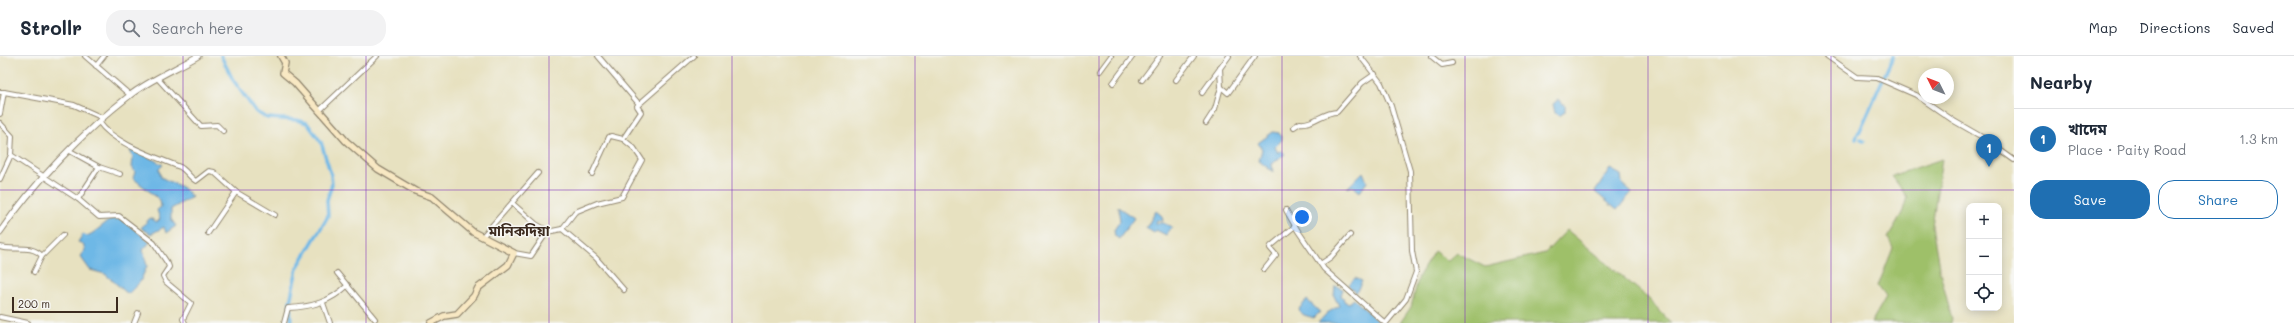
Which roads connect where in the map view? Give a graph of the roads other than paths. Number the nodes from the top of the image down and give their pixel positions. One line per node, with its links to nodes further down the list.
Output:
1 (85, 56): 18 (street)
2 (104, 56): 18 (street)
3 (198, 56): 22 (street)
4 (281, 56): 31 (main road)
5 (377, 56): 31 (street)
6 (598, 56): 30 (street)
7 (694, 56): 30 (street)
8 (1111, 56): 20 (street)
9 (1133, 56): 25 (street)
10 (1160, 56): 23 (street)
11 (1194, 56): 24 (street)
12 (1229, 56): 19 (street)
13 (1255, 56): 26 (street)
14 (1360, 56): 21 (street)
15 (1431, 56): 17 (street)
16 (1827, 56): 41 (street)
17 (1452, 63)
18 (96, 66): 29 (street)
19 (1220, 68): 26 (street); 28 (street)
20 (1100, 71)
21 (1376, 74): 36 (street); 80 (street)
22 (158, 79): 29 (street); 37 (street)
23 (1142, 80)
24 (1176, 80)
25 (1113, 83)
26 (1221, 87): 35 (street)
27 (2, 92): 32 (street); 33 (street)
28 (1202, 94)
29 (130, 95): 33 (street)
30 (639, 104): 38 (street)
31 (319, 111): 60 (main road)
32 (0, 114)
33 (101, 120): 39 (street); 48 (street)
34 (0, 123): 40 (street)
35 (1206, 123)
36 (1294, 127)
37 (224, 131)
38 (623, 139): 45 (street); 54 (street)
39 (70, 151): 42 (street); 46 (street)
40 (11, 156): 46 (street); 47 (street)
41 (2014, 160)
42 (100, 167): 44 (street); 49 (street)
43 (538, 173): 50 (street)
44 (120, 174)
45 (592, 174)
46 (46, 176): 49 (street); 56 (street)
47 (0, 179)
48 (236, 192): 52 (street); 57 (street)
49 (78, 199): 76 (street)
50 (512, 203): 55 (street); 60 (street)
51 (1286, 210): 53 (street)
52 (275, 215)
53 (1295, 226): 64 (street); 65 (street)
54 (562, 229): 55 (street); 69 (street)
55 (548, 231): 62 (street)
56 (0, 232)
57 (208, 233)
58 (63, 235): 63 (street)
59 (1350, 235): 64 (street)
60 (482, 237): 62 (main road)
61 (0, 247): 63 (street)
62 (514, 253): 79 (main road)
63 (42, 256): 66 (street)
64 (1322, 263): 80 (street)
65 (1264, 270)
66 (34, 272)
67 (337, 273): 68 (street)
68 (348, 285): 70 (street); 73 (street)
69 (624, 290)
70 (323, 303): 77 (street); 78 (street)
71 (138, 313): 75 (street)
72 (0, 317): 74 (street)
73 (375, 319)
74 (28, 323)
75 (134, 323)
76 (185, 323)
77 (284, 323)
78 (330, 323)
79 (431, 323)
80 (1385, 323)

